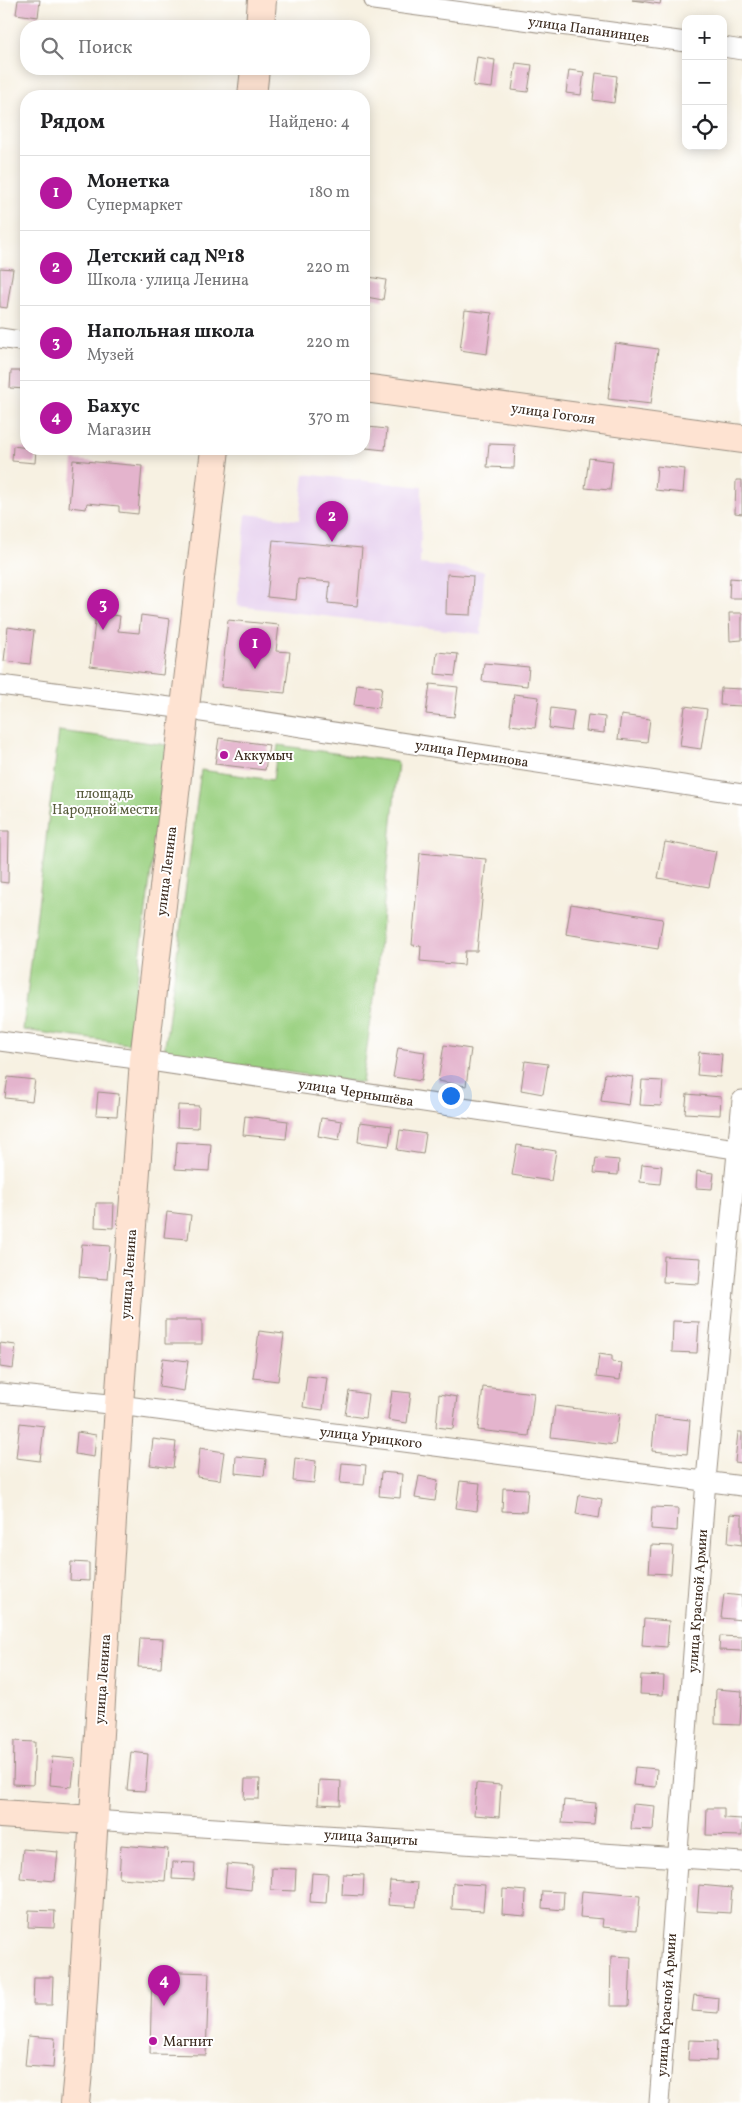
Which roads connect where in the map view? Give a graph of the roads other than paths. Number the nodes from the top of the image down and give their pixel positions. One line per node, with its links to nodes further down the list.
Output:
1 (262, 0): 3 (street)
2 (374, 0): 4 (street, улица Папанинцев)
3 (260, 20)
4 (682, 41)
5 (727, 48): 6 (street)
6 (742, 50)
7 (254, 75): 8 (street)
8 (253, 90)
9 (0, 338): 10 (street)
10 (20, 341)
11 (370, 389): 12 (street, улица Гоголя)
12 (742, 439)
13 (215, 455): 15 (street, улица Ленина)
14 (0, 686): 15 (street, улица Перминова)
15 (194, 711): 16 (street, улица Перминова); 18 (street, улица Ленина)
16 (742, 794)
17 (0, 1041): 18 (street, улица Чернышёва)
18 (144, 1060): 20 (street, улица Чернышёва); 22 (street, улица Ленина)
19 (742, 1100): 20 (street, улица Красной Армии)
20 (740, 1149): 23 (street, улица Красной Армии)
21 (0, 1393): 22 (street, улица Урицкого)
22 (119, 1405): 23 (street, улица Урицкого); 26 (street, улица Ленина)
23 (706, 1480): 24 (street, улица Урицкого); 27 (street, улица Красной Армии)
24 (742, 1486)
25 (0, 1814): 26 (street, улица Защиты)
26 (93, 1820): 27 (street, улица Защиты); 29 (street, улица Ленина)
27 (678, 1857): 28 (street, улица Защиты); 30 (street, улица Красной Армии)
28 (742, 1862)
29 (75, 2103)
30 (659, 2103)

